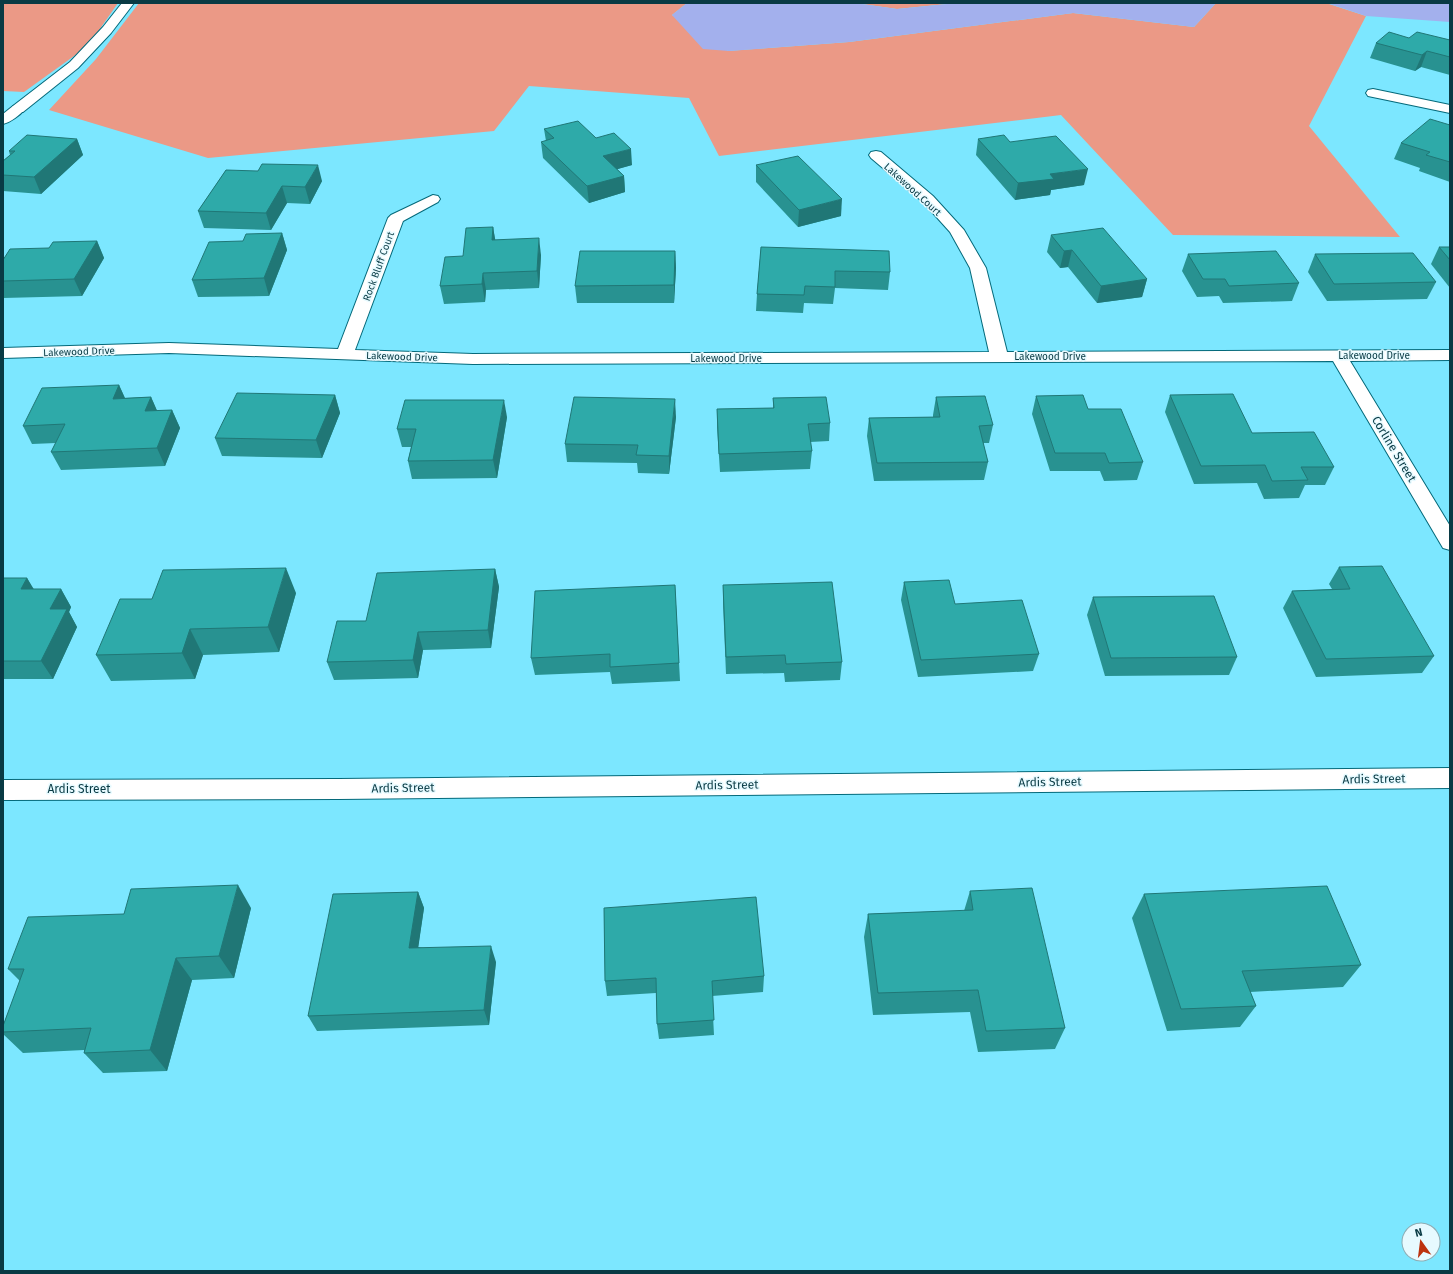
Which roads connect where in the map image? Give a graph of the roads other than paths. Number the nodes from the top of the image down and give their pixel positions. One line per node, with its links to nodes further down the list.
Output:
1 (128, 3): 4 (street)
2 (1373, 93): 3 (street)
3 (1450, 109)
4 (3, 120)
5 (876, 155): 10 (street, Lakewood Court)
6 (433, 199): 8 (street, Rock Bluff Court)
7 (3, 354): 8 (street, Lakewood Drive)
8 (345, 354): 10 (street, Lakewood Drive)
9 (1450, 355): 11 (street, Lakewood Drive)
10 (999, 356): 11 (street, Lakewood Drive)
11 (1338, 356): 12 (street, Corline Street)
12 (1450, 543)
13 (1450, 778): 14 (street, Ardis Street)
14 (3, 790)

